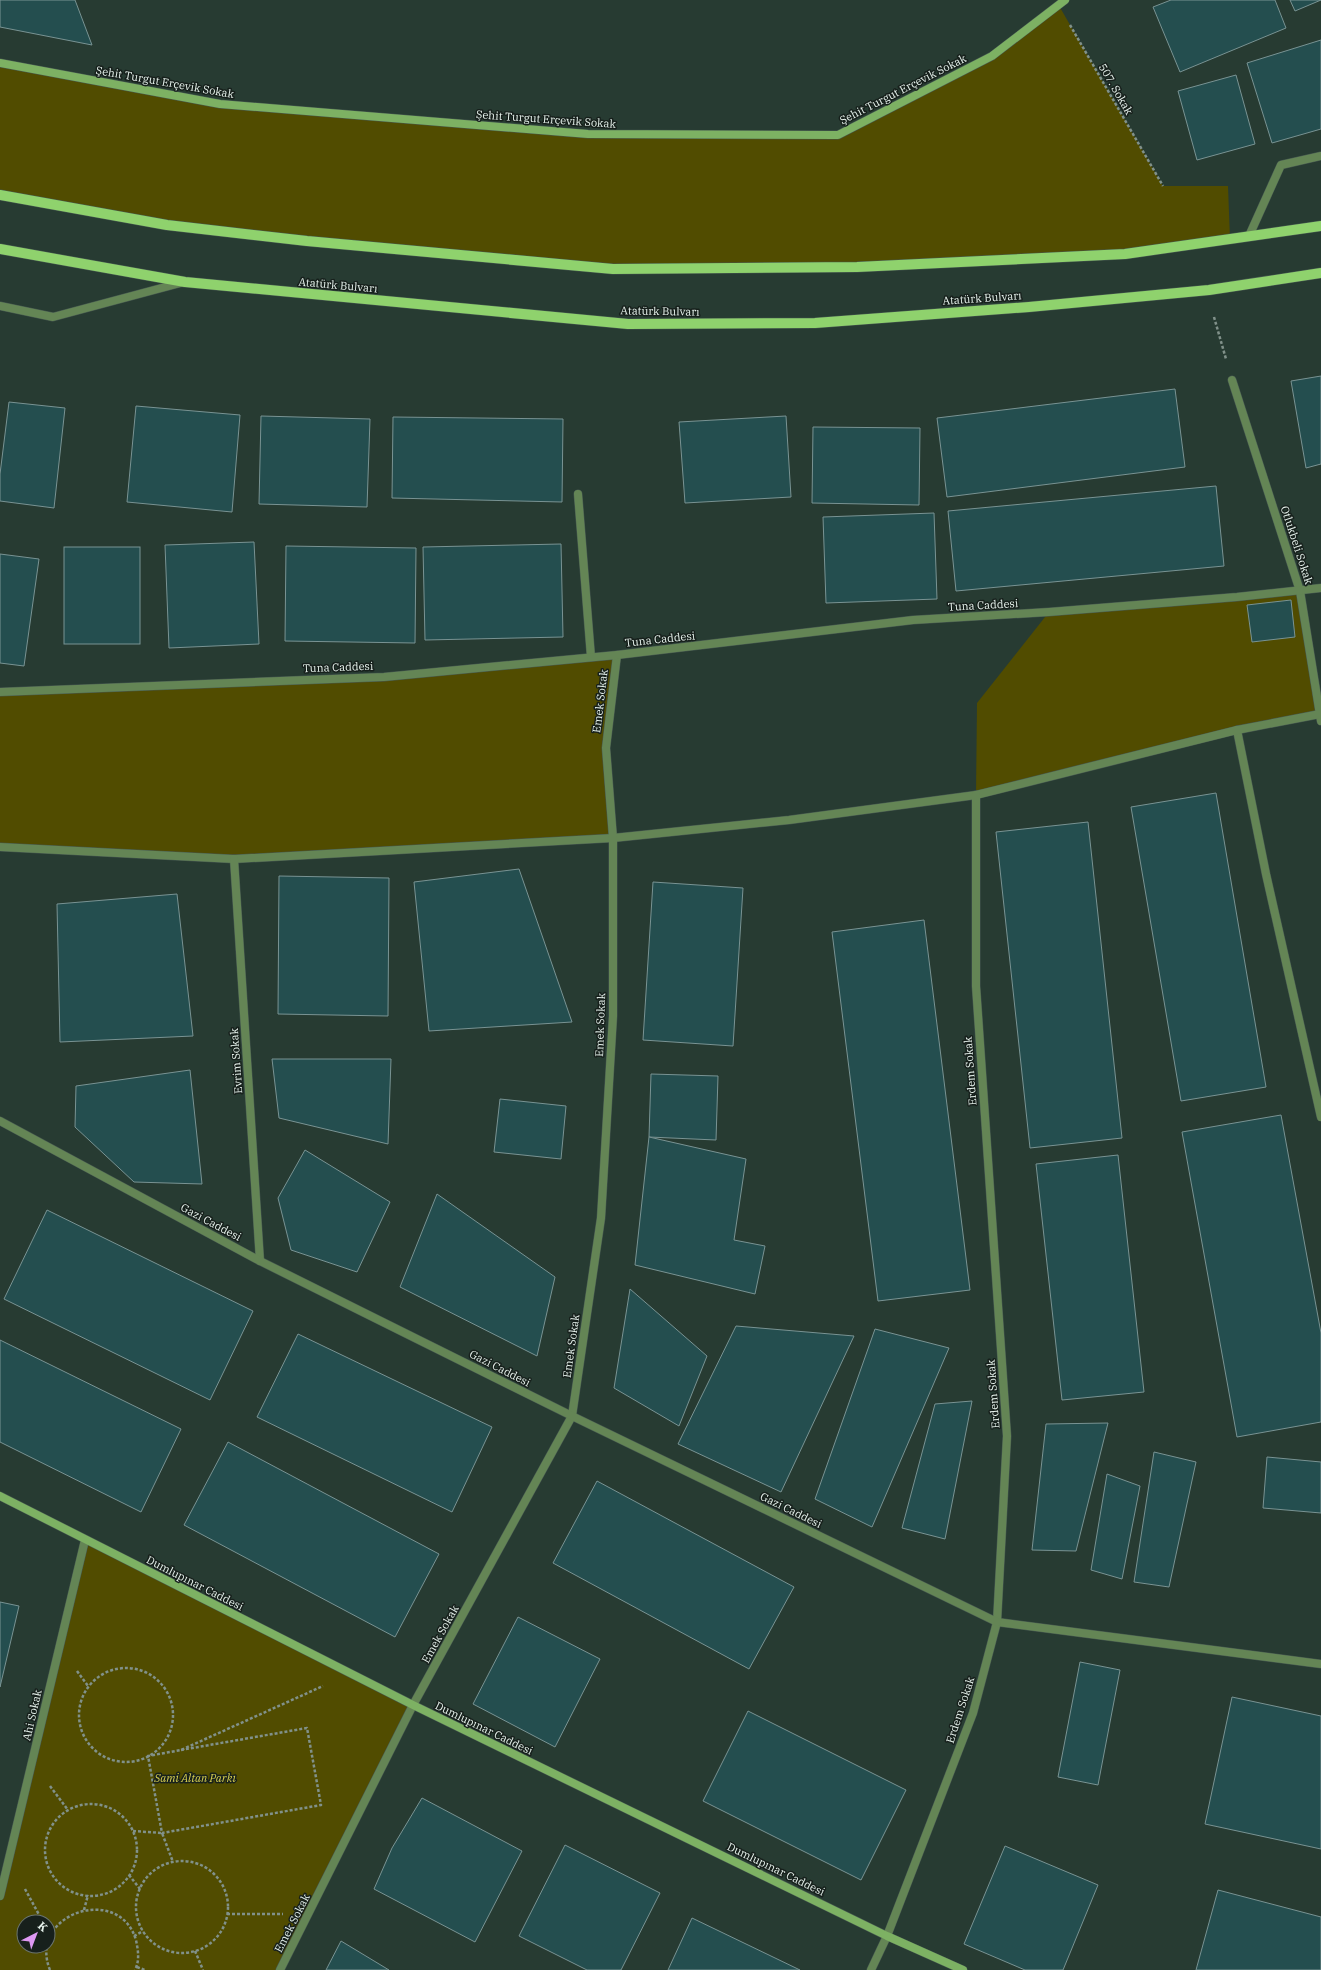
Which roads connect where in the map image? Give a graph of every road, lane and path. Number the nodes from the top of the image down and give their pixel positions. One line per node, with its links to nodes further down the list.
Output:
1 (1061, 2): 2 (main road, Şehit Turgut Erçevik Sokak); 4 (path, 507. Sokak)
2 (0, 63)
3 (1321, 156): 7 (street)
4 (1163, 186)
5 (0, 195): 7 (main road)
6 (1321, 226): 7 (main road)
7 (1249, 236)
8 (0, 249): 10 (main road, Atatürk Bulvarı)
9 (1321, 273): 10 (main road, Atatürk Bulvarı)
10 (185, 282): 11 (street)
11 (0, 306)
12 (1214, 317): 13 (path)
13 (1232, 380): 16 (street, Otlukbeli Sokak)
14 (578, 494): 18 (street)
15 (1321, 588): 16 (street, Tuna Caddesi)
16 (1300, 591): 17 (street, Tuna Caddesi); 20 (street, Otlukbeli Sokak)
17 (617, 655): 18 (street, Tuna Caddesi); 23 (street, Emek Sokak)
18 (592, 657): 19 (street, Tuna Caddesi)
19 (0, 692)
20 (1320, 717): 21 (street)
21 (1237, 730): 22 (street); 26 (street)
22 (976, 795): 23 (street); 32 (street, Erdem Sokak)
23 (613, 838): 25 (street); 29 (street, Emek Sokak)
24 (0, 847): 25 (street)
25 (234, 859): 28 (street, Evrim Sokak)
26 (1321, 1117)
27 (0, 1121): 28 (street, Gazi Caddesi)
28 (260, 1261): 29 (street, Gazi Caddesi)
29 (572, 1416): 32 (street, Gazi Caddesi); 35 (street, Emek Sokak)
30 (0, 1496): 31 (main road, Dumlupınar Caddesi)
31 (85, 1540): 34 (main road, Dumlupınar Caddesi); 43 (street, Ahi Sokak)
32 (997, 1622): 33 (street, Gazi Caddesi); 51 (street, Erdem Sokak)
33 (1321, 1664)
34 (351, 1673): 35 (main road, Dumlupınar Caddesi); 36 (path)
35 (413, 1705): 47 (street, Emek Sokak); 51 (main road, Dumlupınar Caddesi)
36 (182, 1750): 37 (path); 39 (path)
37 (148, 1756): 37 (path); 39 (path)
38 (133, 1831): 39 (path); 41 (path); 44 (path)
39 (162, 1833): 40 (path)
40 (173, 1862): 42 (path); 46 (path)
41 (129, 1876): 42 (path); 44 (path)
42 (140, 1888): 49 (path)
43 (0, 1896)
44 (88, 1896): 45 (path)
45 (84, 1910): 48 (path); 50 (path)
46 (227, 1914): 47 (path); 52 (path)
47 (308, 1914): 58 (street, Emek Sokak)
48 (56, 1927)
49 (143, 1931): 50 (path); 52 (path)
50 (134, 1936): 54 (path)
51 (887, 1936): 59 (street, Erdem Sokak); 60 (main road, Dumlupınar Caddesi)
52 (195, 1951): 57 (path)
53 (48, 1954): 55 (path)
54 (136, 1968): 56 (path)
55 (50, 1970)
56 (145, 1970)
57 (203, 1970)
58 (280, 1970)
59 (871, 1970)
60 (963, 1970)

